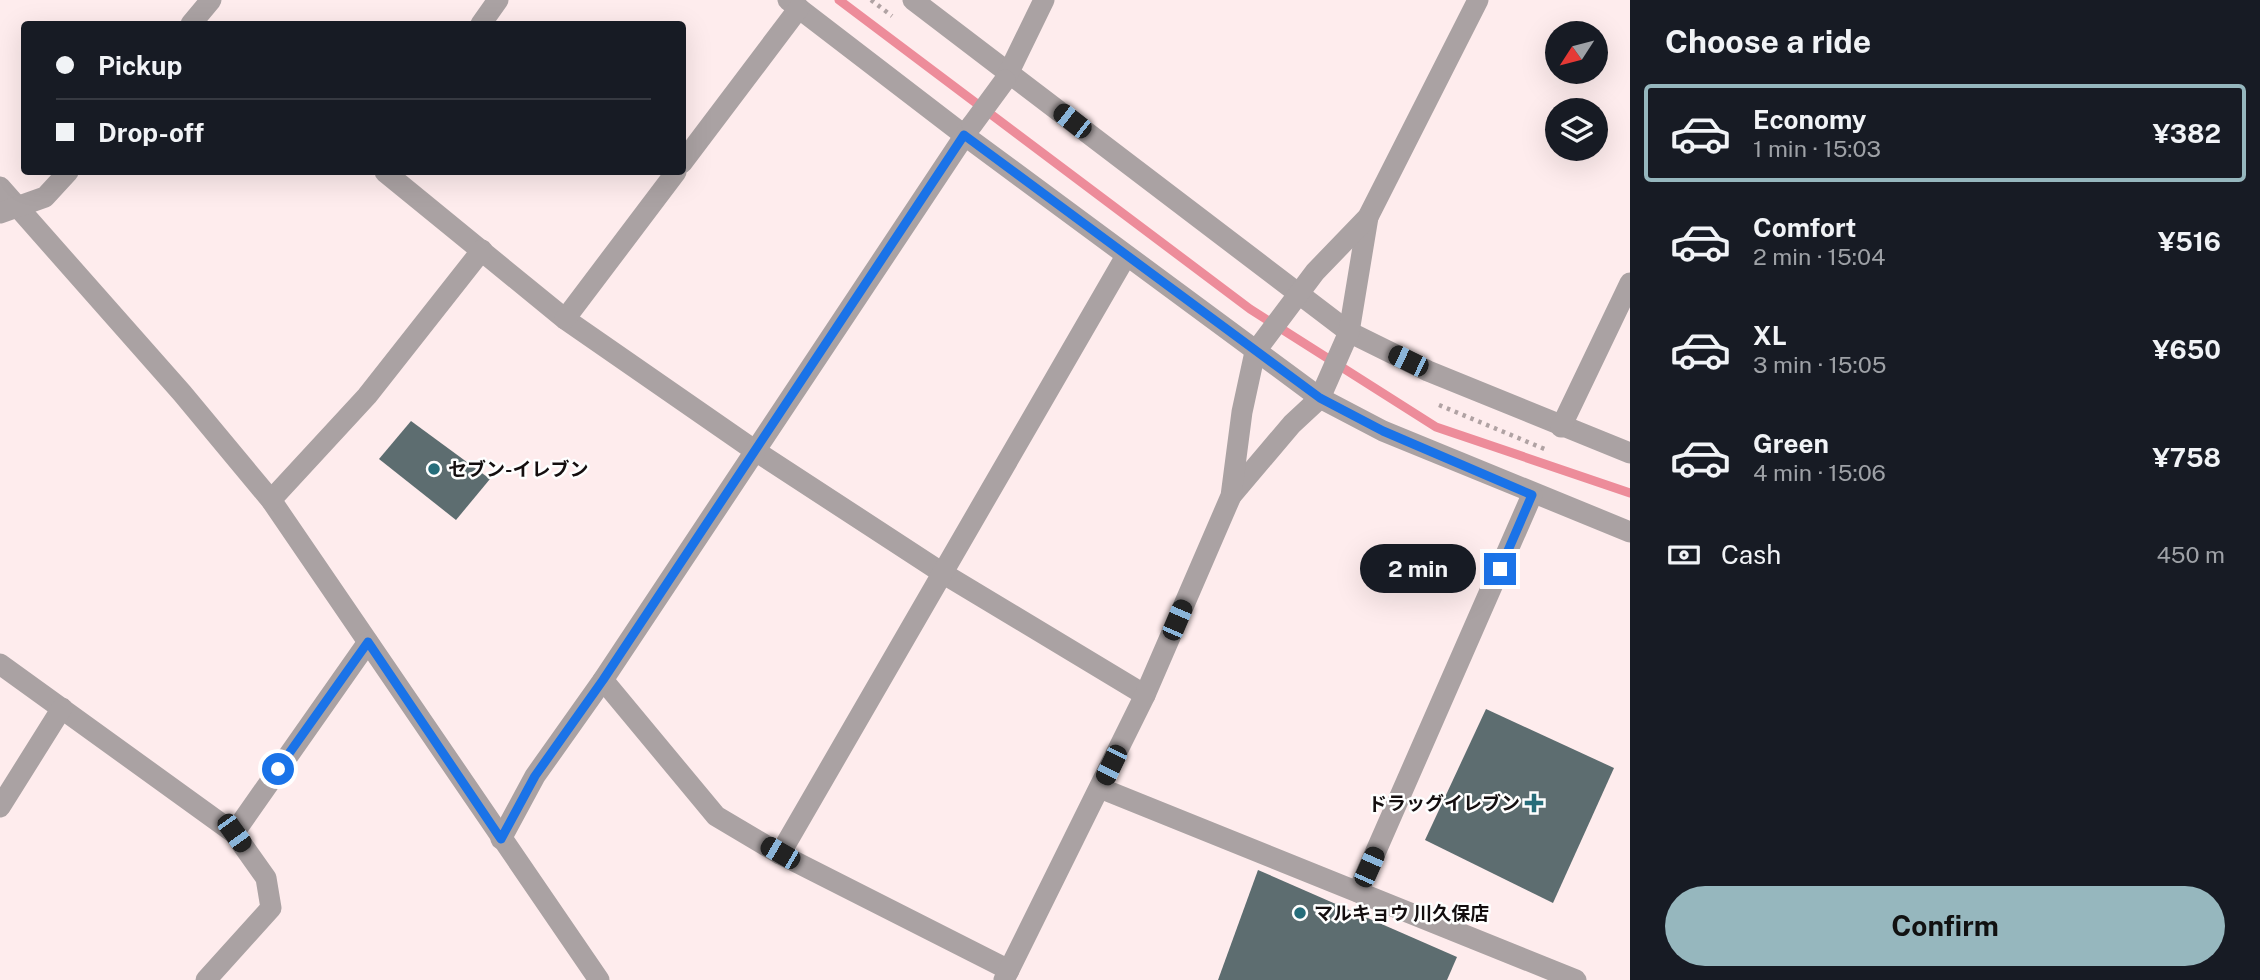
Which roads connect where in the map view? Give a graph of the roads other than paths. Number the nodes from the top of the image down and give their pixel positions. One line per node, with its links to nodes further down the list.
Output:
1 (211, 0): 7 (street)
2 (498, 0): 8 (street)
3 (913, 0): 9 (street)
4 (1044, 0): 9 (street)
5 (1478, 0): 17 (street)
6 (794, 4): 10 (street); 11 (street)
7 (199, 21)
8 (483, 21)
9 (1007, 77): 10 (street, bridge); 21 (street)
10 (968, 130): 19 (street); 27 (street)
11 (686, 157)
12 (65, 175): 16 (street)
13 (389, 175): 18 (street)
14 (674, 175): 22 (street)
15 (0, 187): 16 (street)
16 (9, 209): 31 (street)
17 (1368, 217): 21 (street); 23 (street)
18 (482, 250): 22 (street); 31 (street)
19 (1126, 256): 24 (street); 33 (street)
20 (1630, 283): 26 (street)
21 (1298, 295): 23 (street); 24 (street)
22 (565, 319): 27 (street)
23 (1349, 332): 25 (street); 26 (street)
24 (1255, 352): 25 (street); 30 (street)
25 (1320, 398): 29 (street); 30 (street)
26 (1561, 427): 28 (street)
27 (754, 450): 33 (street); 36 (street)
28 (1630, 453)
29 (1532, 495): 32 (street); 44 (street)
30 (1231, 496): 37 (street)
31 (271, 500): 34 (street)
32 (1630, 532)
33 (944, 574): 37 (street); 43 (street)
34 (368, 642): 41 (street); 42 (street)
35 (0, 664): 38 (street)
36 (603, 680): 42 (street); 43 (street)
37 (1145, 695): 39 (street)
38 (62, 708): 40 (street); 41 (street)
39 (1100, 788): 44 (street); 45 (street)
40 (0, 807)
41 (234, 833): 46 (street)
42 (501, 839): 47 (street)
43 (780, 853): 45 (street)
44 (1358, 892): 48 (street)
45 (1007, 975)
46 (206, 980)
47 (599, 980)
48 (1576, 980)

